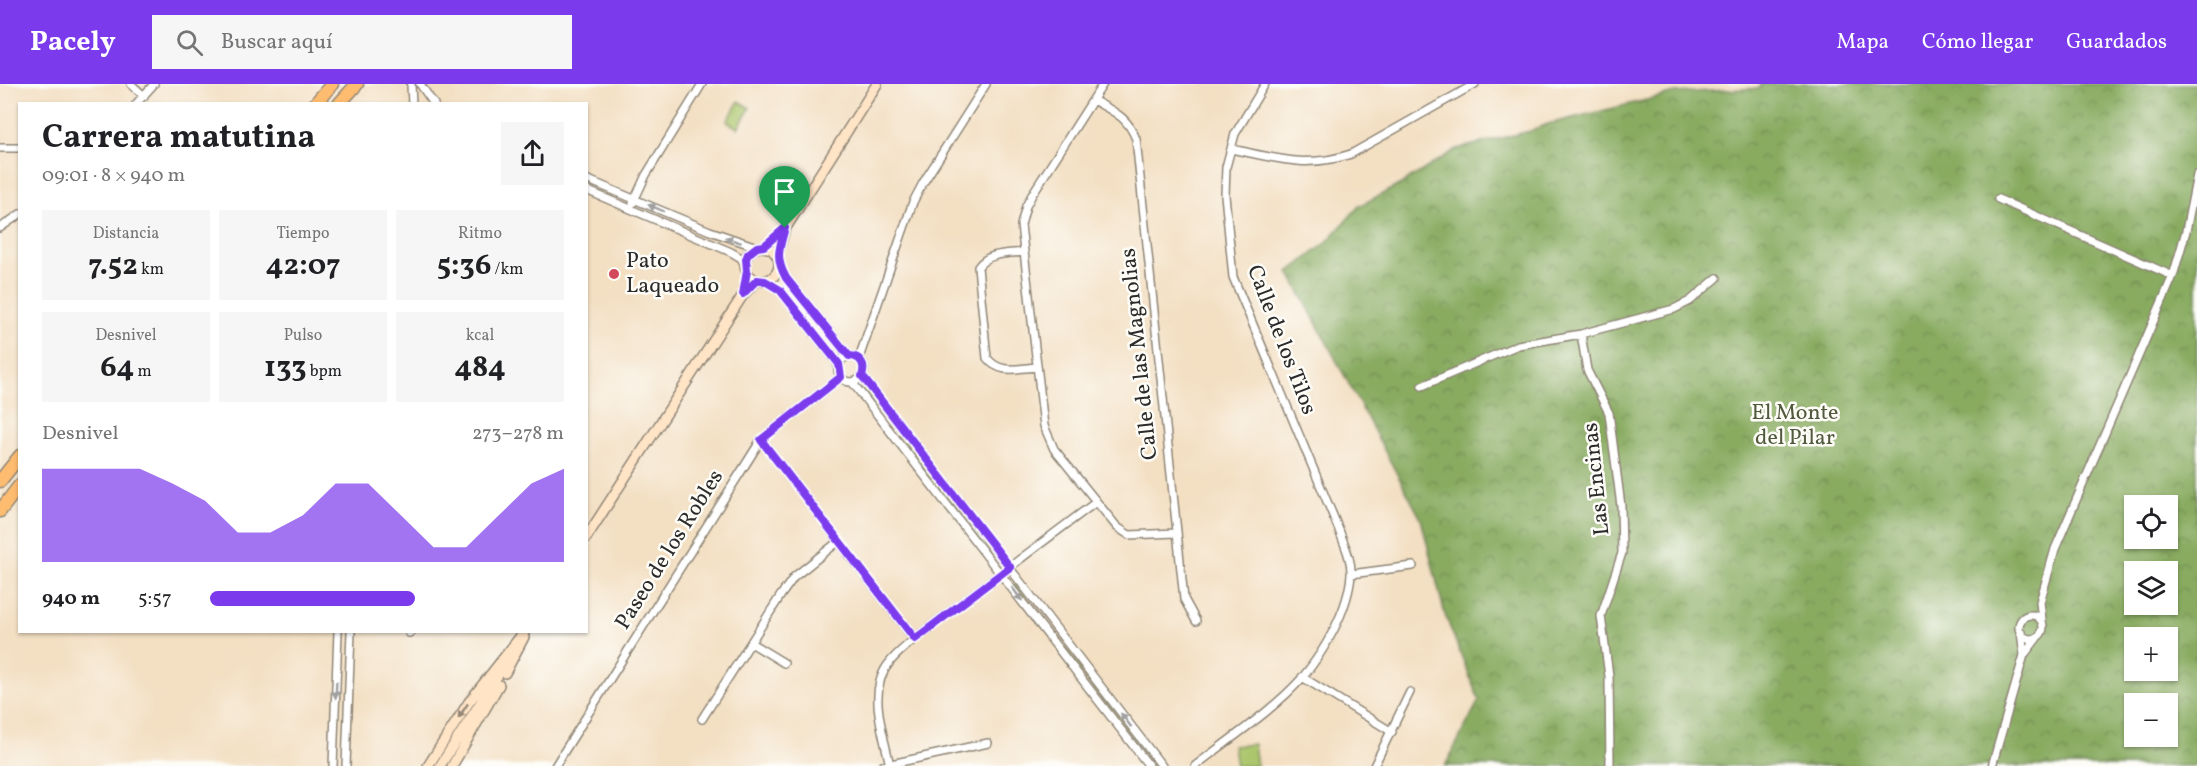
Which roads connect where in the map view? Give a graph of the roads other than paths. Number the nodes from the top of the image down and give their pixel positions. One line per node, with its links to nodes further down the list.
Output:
1 (131, 84): 14 (street)
2 (154, 84): 14 (street)
3 (332, 84): 18 (highway)
4 (357, 84): 19 (highway)
5 (411, 84): 20 (street)
6 (420, 84): 15 (street)
7 (701, 84): 28 (street)
8 (877, 84): 32 (street)
9 (986, 84): 45 (street)
10 (1103, 84): 16 (street)
11 (1265, 84): 24 (street, Calle de los Tilos)
12 (1475, 84): 13 (street)
13 (1466, 86): 24 (street)
14 (144, 96): 17 (street)
15 (428, 96): 20 (street); 21 (street)
16 (1093, 100): 35 (street); 58 (street, Calle de las Magnolias)
17 (138, 102)
18 (317, 102)
19 (341, 102)
20 (412, 102)
21 (432, 102)
22 (0, 148): 23 (street)
23 (18, 148)
24 (1231, 149): 64 (street, Calle de los Tilos)
25 (2197, 174): 39 (street)
26 (588, 180): 28 (street)
27 (588, 191): 30 (street)
28 (635, 199): 30 (street); 34 (street, one-way to 28)
29 (1998, 199): 39 (street)
30 (630, 207): 38 (street)
31 (18, 214): 33 (street)
32 (787, 226): 34 (street); 36 (street)
33 (0, 228)
34 (761, 247): 36 (street); 38 (street)
35 (1024, 252): 47 (street); 47 (street)
36 (777, 255): 37 (street)
37 (779, 267): 41 (street); 44 (street)
38 (746, 268): 41 (street); 42 (street)
39 (2173, 276): 65 (street)
40 (1717, 278): 43 (street)
41 (761, 280): 42 (street); 46 (street)
42 (743, 294): 59 (street)
43 (1581, 334): 51 (street); 96 (street, Las Encinas)
44 (849, 356): 45 (street); 46 (street)
45 (859, 358): 48 (street)
46 (839, 364): 49 (street)
47 (1037, 367): 56 (street)
48 (862, 376): 50 (street); 62 (street)
49 (841, 377): 50 (street); 52 (street, Paseo de los Robles)
50 (852, 382): 63 (street)
51 (1422, 387)
52 (761, 440): 60 (street); 90 (street, Paseo de los Robles)
53 (18, 458): 54 (highway)
54 (0, 481)
55 (18, 488): 57 (highway)
56 (1096, 502): 58 (street); 62 (street)
57 (0, 511)
58 (1176, 533): 68 (street, Calle de las Magnolias)
59 (588, 535)
60 (839, 541): 76 (street); 77 (street)
61 (1413, 566): 64 (street)
62 (1010, 567): 63 (street); 93 (street, one-way to 62)
63 (1001, 574): 76 (street); 92 (street, one-way to 92)
64 (1351, 574): 80 (street, Calle de los Tilos)
65 (2040, 602): 66 (street); 67 (street)
66 (2025, 616): 67 (street); 69 (street)
67 (2042, 620): 75 (street)
68 (1196, 621)
69 (2021, 632): 75 (street); 78 (street)
70 (338, 633): 85 (street, one-way to 85)
71 (351, 633): 86 (street)
72 (525, 633): 87 (street, one-way to 87)
73 (525, 633): 88 (street)
74 (525, 633): 89 (street)
75 (2037, 638): 78 (street)
76 (915, 639): 91 (street)
77 (751, 643): 79 (street); 82 (street)
78 (2024, 655): 97 (street)
79 (784, 663)
80 (1302, 677): 83 (street); 94 (street, Calle de los Tilos)
81 (1410, 692): 83 (street)
82 (702, 719)
83 (1392, 732): 95 (street)
84 (988, 743): 91 (street)
85 (333, 766)
86 (346, 766)
87 (428, 766)
88 (440, 766)
89 (452, 766)
90 (555, 766)
91 (887, 766)
92 (1149, 766)
93 (1162, 766)
94 (1195, 766)
95 (1374, 766)
96 (1610, 766)
97 (1992, 766)

